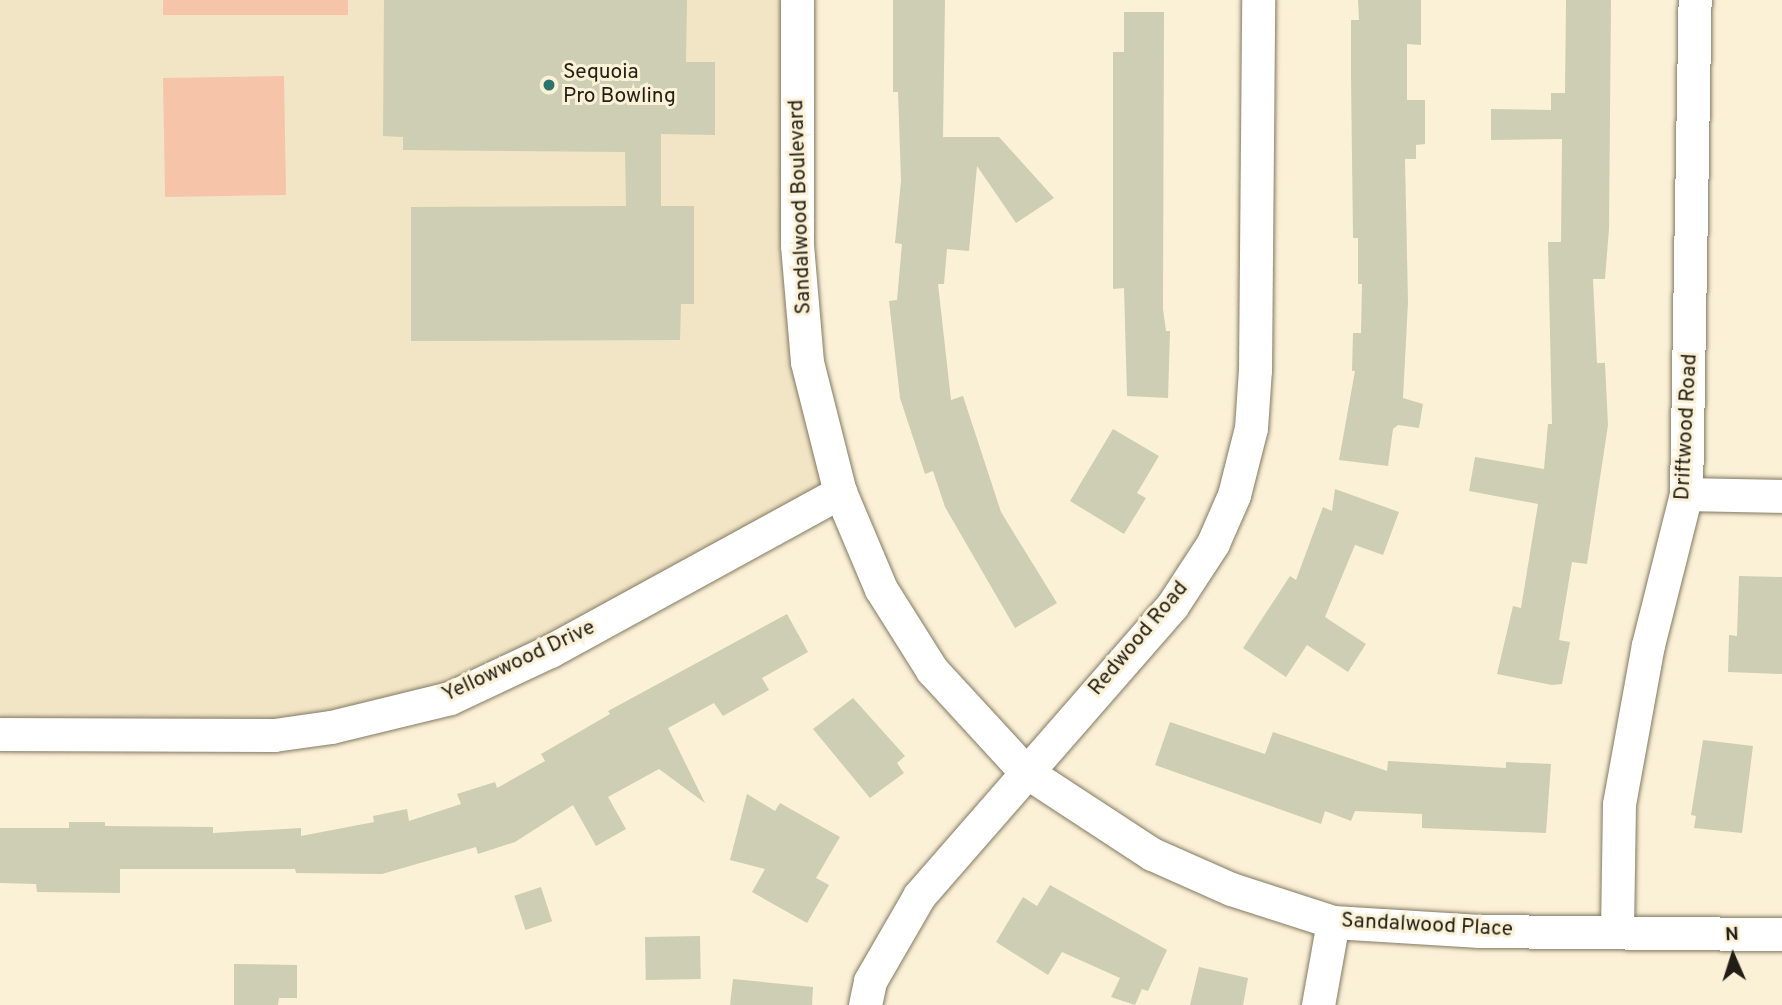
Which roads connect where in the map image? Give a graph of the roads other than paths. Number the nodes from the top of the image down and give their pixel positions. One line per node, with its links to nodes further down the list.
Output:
1 (797, 0): 4 (street, Sandalwood Boulevard)
2 (1258, 0): 8 (street, Redwood Road)
3 (1695, 0): 5 (street, Driftwood Road)
4 (840, 492): 7 (street, Yellowwood Drive); 8 (street, Sandalwood Boulevard)
5 (1686, 494): 6 (street); 10 (street, Driftwood Road)
6 (1782, 496)
7 (0, 734)
8 (1025, 771): 9 (street, Sandalwood Place); 12 (street, Redwood Road)
9 (1333, 922): 10 (street, Sandalwood Place); 13 (street)
10 (1617, 931): 11 (street, Sandalwood Place)
11 (1782, 934)
12 (865, 1005)
13 (1318, 1005)

